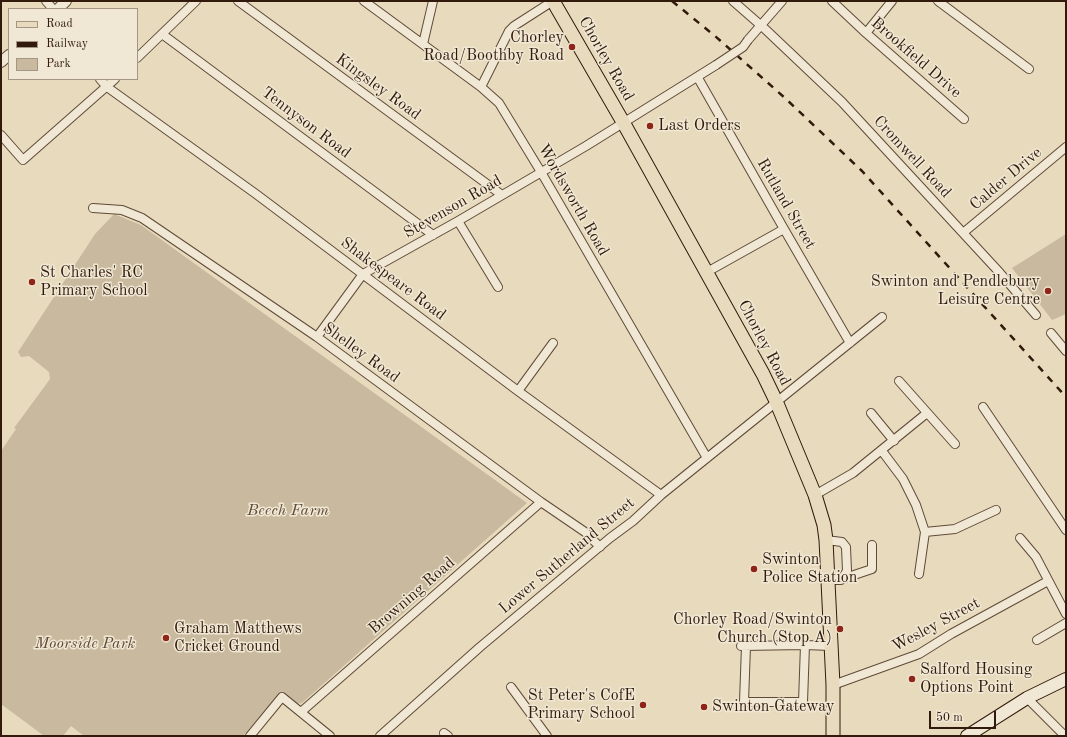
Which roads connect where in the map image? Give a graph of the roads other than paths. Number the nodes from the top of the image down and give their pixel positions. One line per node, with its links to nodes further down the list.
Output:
1 (196, 1): 13 (street)
2 (238, 1): 27 (street, Kingsley Road)
3 (364, 1): 14 (street, Wordsworth Road)
4 (433, 1): 14 (street)
5 (553, 1): 21 (street); 23 (main road, Chorley Road)
6 (733, 1): 11 (street, Cromwell Road)
7 (782, 1): 11 (street, Stevenson Road)
8 (832, 1): 12 (street, Brookfield Drive)
9 (892, 1): 12 (street)
10 (938, 1): 16 (street)
11 (761, 26): 17 (street, Stevenson Road, bridge); 31 (street, Cromwell Road)
12 (866, 33): 22 (street, Brookfield Drive)
13 (162, 34): 15 (street); 32 (street, Tennyson Road)
14 (423, 44): 21 (street, Wordsworth Road)
15 (138, 57)
16 (1029, 69)
17 (698, 78): 23 (street, Stevenson Road); 30 (street, Rutland Street)
18 (101, 80): 20 (street, Shakespeare Road)
19 (114, 80): 20 (street)
20 (107, 87): 24 (street); 34 (street, Shakespeare Road)
21 (481, 87): 26 (street, Wordsworth Road)
22 (964, 119)
23 (623, 122): 26 (street, Stevenson Road); 33 (main road, Chorley Road)
24 (1, 135)
25 (1066, 147): 31 (street, Calder Drive)
26 (541, 172): 27 (street, Stevenson Road); 52 (street, Wordsworth Road)
27 (502, 195): 29 (street, Stevenson Road)
28 (93, 208): 39 (street, Shelley Road)
29 (458, 222): 32 (street, Stevenson Road); 35 (street)
30 (784, 229): 33 (street); 41 (street, Rutland Street)
31 (963, 233): 36 (street, Cromwell Road)
32 (433, 235): 34 (street, Stevenson Road)
33 (707, 272): 45 (main road, Chorley Road)
34 (363, 274): 39 (street, Stevenson Road); 44 (street, Shakespeare Road)
35 (498, 287)
36 (1036, 315)
37 (882, 317): 41 (street, Lower Sutherland Street)
38 (1051, 333): 42 (street)
39 (317, 338): 55 (street, Shelley Road)
40 (553, 343): 44 (street)
41 (850, 343): 45 (street, Lower Sutherland Street)
42 (1066, 351)
43 (899, 381): 48 (street)
44 (518, 391): 53 (street, Shakespeare Road)
45 (776, 401): 52 (street, Lower Sutherland Street); 54 (main road, Chorley Road)
46 (984, 407): 57 (street)
47 (871, 413): 49 (street)
48 (927, 413): 49 (street); 50 (street)
49 (894, 441): 51 (street)
50 (956, 444)
51 (882, 451): 54 (street); 58 (street)
52 (707, 458): 53 (street, Lower Sutherland Street)
53 (661, 495): 62 (street, Lower Sutherland Street)
54 (815, 496): 60 (main road, Chorley Road)
55 (541, 502): 62 (street, Shelley Road); 75 (street, Browning Road)
56 (996, 510): 58 (street)
57 (1066, 530)
58 (926, 532): 63 (street)
59 (1020, 538): 65 (street)
60 (826, 540): 64 (main road, Chorley Road); 64 (street)
61 (872, 545): 64 (street)
62 (600, 547): 78 (street, Lower Sutherland Street)
63 (919, 574)
64 (835, 580): 70 (main road, Chorley Road)
65 (1048, 581): 66 (street); 72 (street, Wesley Street)
66 (1066, 614)
67 (1066, 623): 68 (street)
68 (1037, 640)
69 (805, 645): 69 (street); 70 (street)
70 (830, 646): 72 (main road, Chorley Road)
71 (1066, 679): 74 (main road)
72 (833, 685): 80 (main road, Chorley Road)
73 (511, 687): 79 (street)
74 (1027, 698): 81 (main road); 82 (street)
75 (301, 712): 76 (street); 77 (street)
76 (250, 736)
77 (330, 736)
78 (380, 736)
79 (547, 736)
80 (833, 736)
81 (967, 736)
82 (1065, 736)

